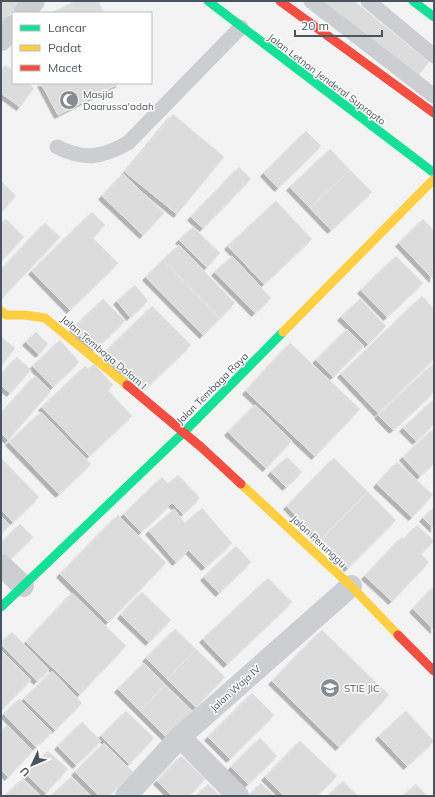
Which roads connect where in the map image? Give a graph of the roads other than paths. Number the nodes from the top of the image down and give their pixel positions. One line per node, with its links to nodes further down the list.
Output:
1 (34, 1): 7 (street)
2 (208, 1): 10 (street, Jalan Letnan Jenderal Suprapto)
3 (280, 1): 14 (street)
4 (311, 1): 13 (lane)
5 (368, 1): 12 (lane)
6 (413, 1): 8 (street)
7 (25, 12)
8 (434, 17)
9 (12, 27): 11 (street)
10 (241, 27): 15 (lane); 16 (street, Jalan Letnan Jenderal Suprapto)
11 (1, 40)
12 (434, 56)
13 (434, 96)
14 (434, 113)
15 (57, 147)
16 (434, 173)
17 (434, 179): 19 (street, Jalan Tembaga Raya)
18 (1, 312): 19 (street, Jalan Tembaga Dalam I)
19 (183, 433): 21 (street, Jalan Tembaga Raya); 22 (street, Jalan Perunggu)
20 (1, 565): 21 (street)
21 (23, 586): 23 (street, Jalan Tembaga Raya)
22 (351, 586): 24 (street, Jalan Perunggu); 25 (street, Jalan Waja IV)
23 (1, 607)
24 (434, 671)
25 (180, 737): 26 (street, Jalan Waja IV); 27 (street)
26 (126, 796)
27 (238, 796)

